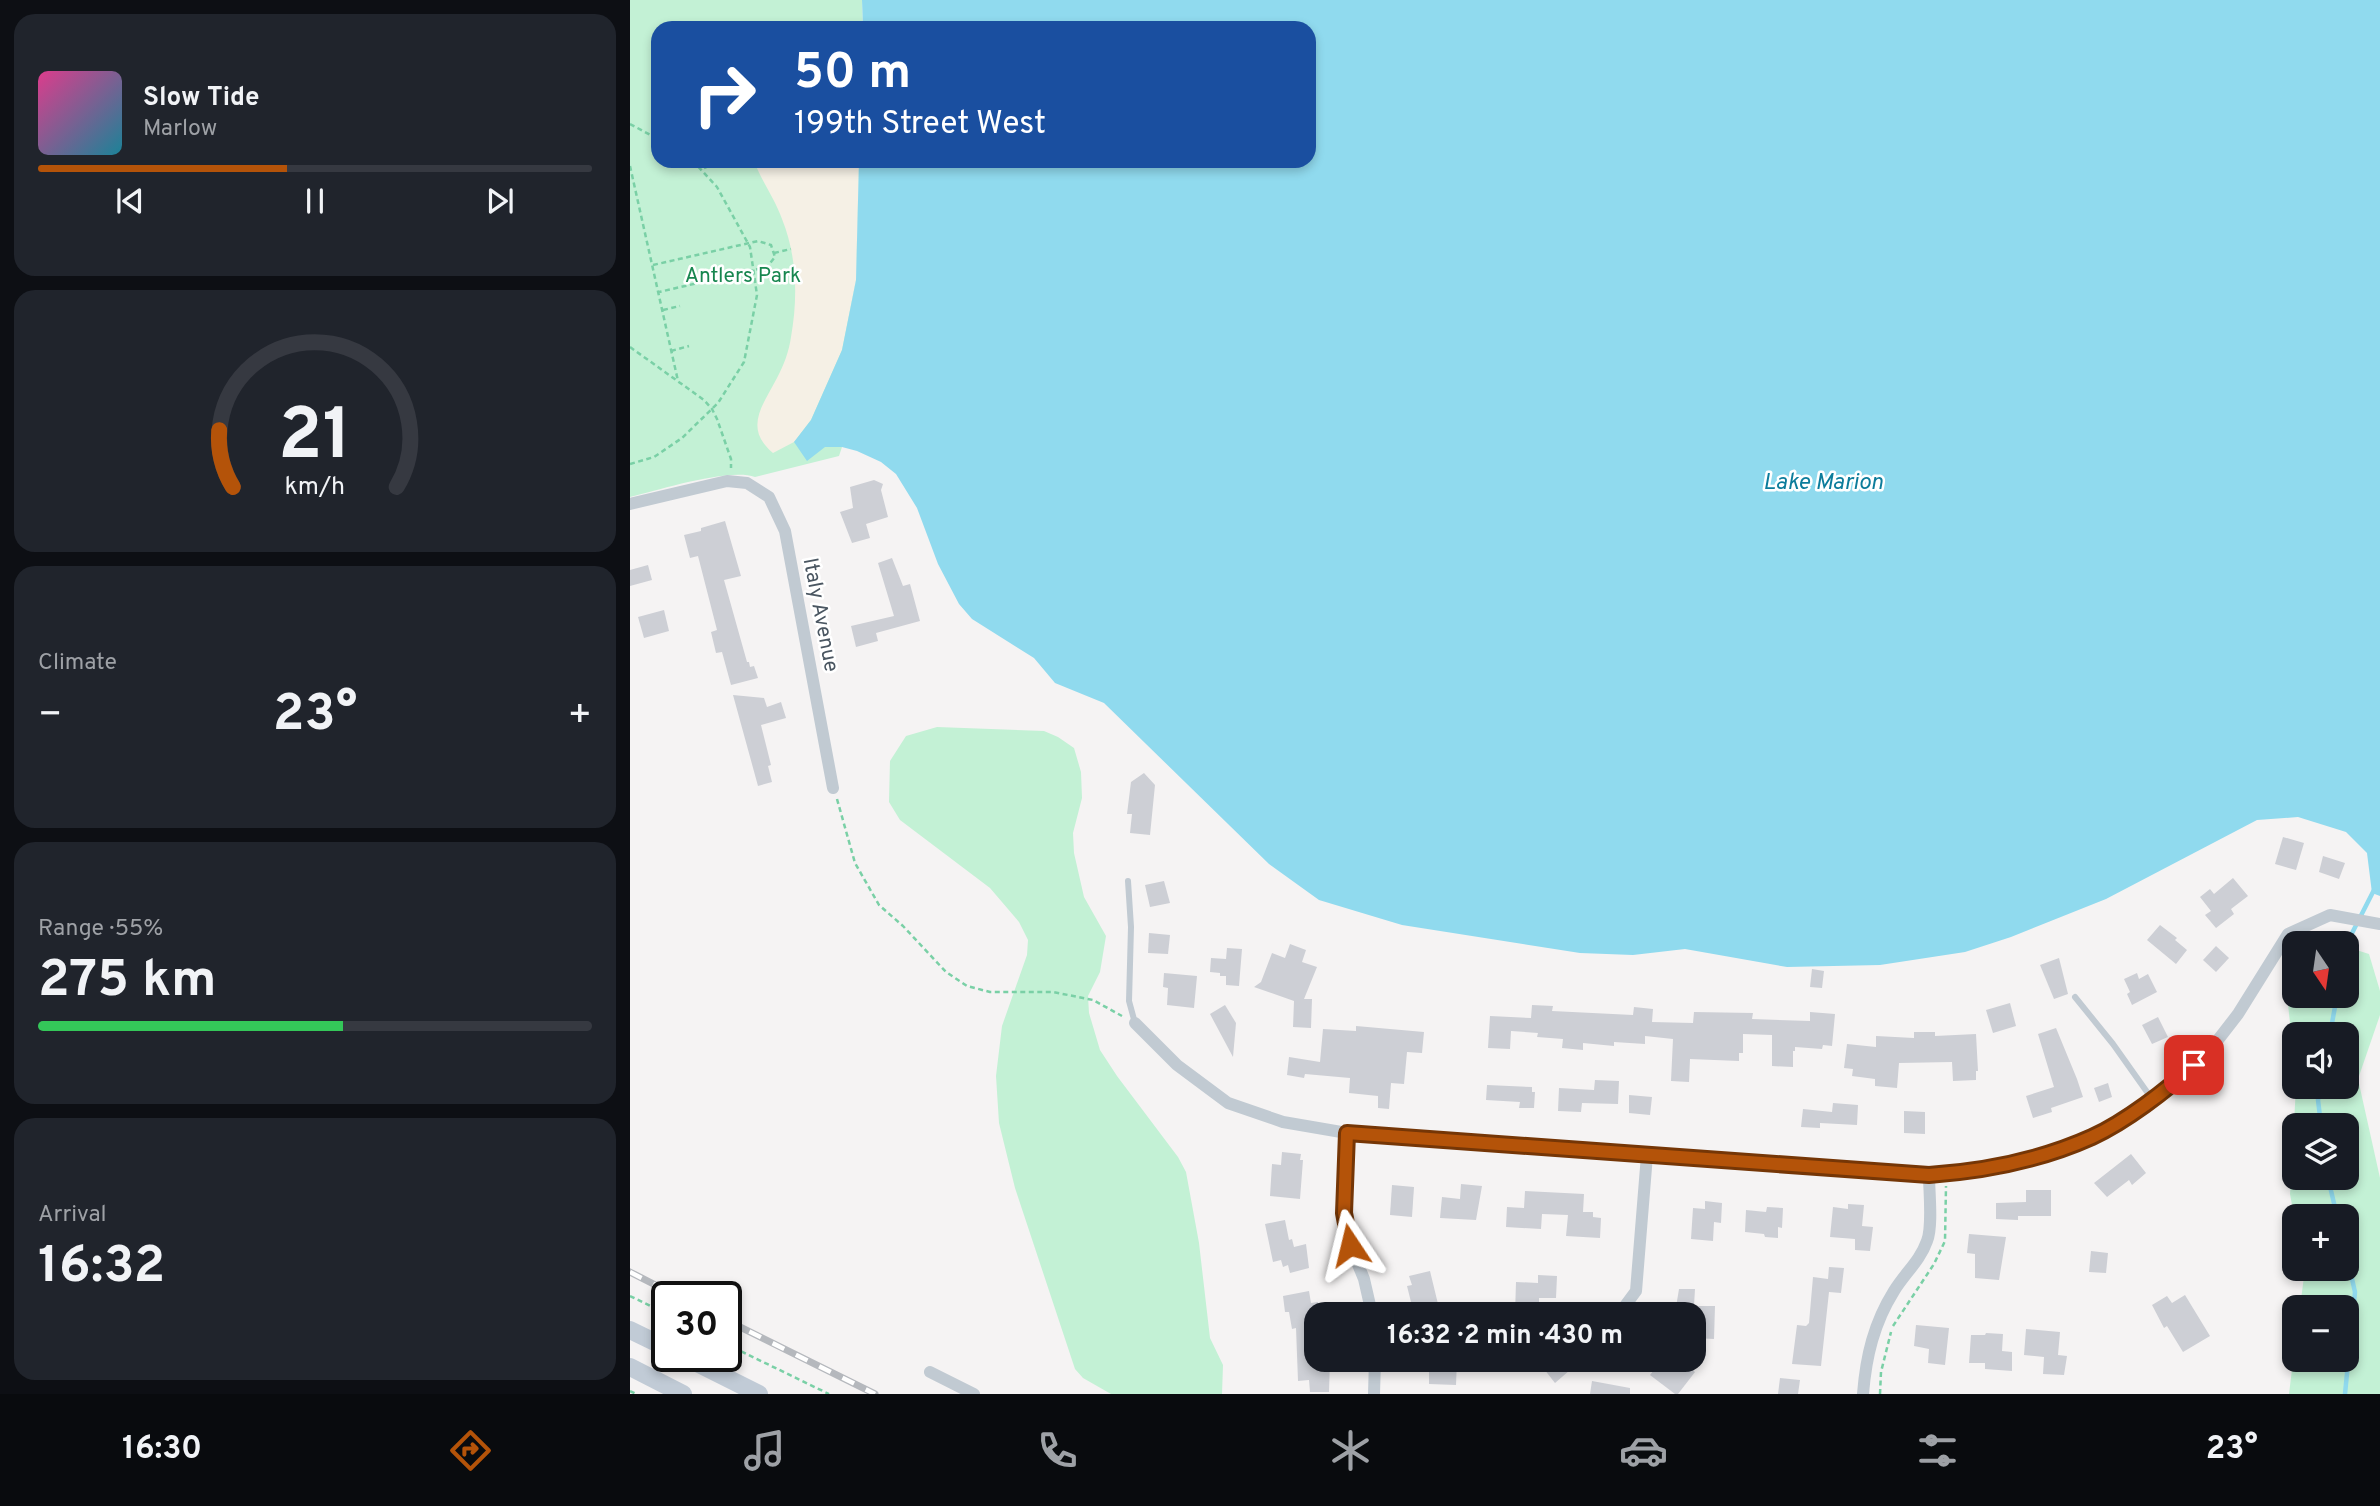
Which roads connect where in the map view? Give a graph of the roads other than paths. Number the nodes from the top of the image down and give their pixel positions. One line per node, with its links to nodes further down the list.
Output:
1 (630, 504): 2 (street, Italy Avenue)
2 (833, 788)
3 (1128, 881): 6 (lane)
4 (2380, 924): 7 (street)
5 (2075, 997): 7 (lane)
6 (1135, 1023): 8 (street)
7 (2152, 1099): 10 (street)
8 (1347, 1133): 9 (street); 11 (street)
9 (1647, 1155): 10 (street); 12 (street)
10 (1929, 1175): 23 (street)
11 (1370, 1302)
12 (1628, 1302)
13 (630, 1330): 14 (main road)
14 (651, 1340)
15 (630, 1367): 19 (main road)
16 (715, 1372): 20 (main road)
17 (930, 1372): 21 (street)
18 (1375, 1372): 22 (street)
19 (683, 1394)
20 (759, 1394)
21 (974, 1394)
22 (1374, 1394)
23 (1863, 1394)

